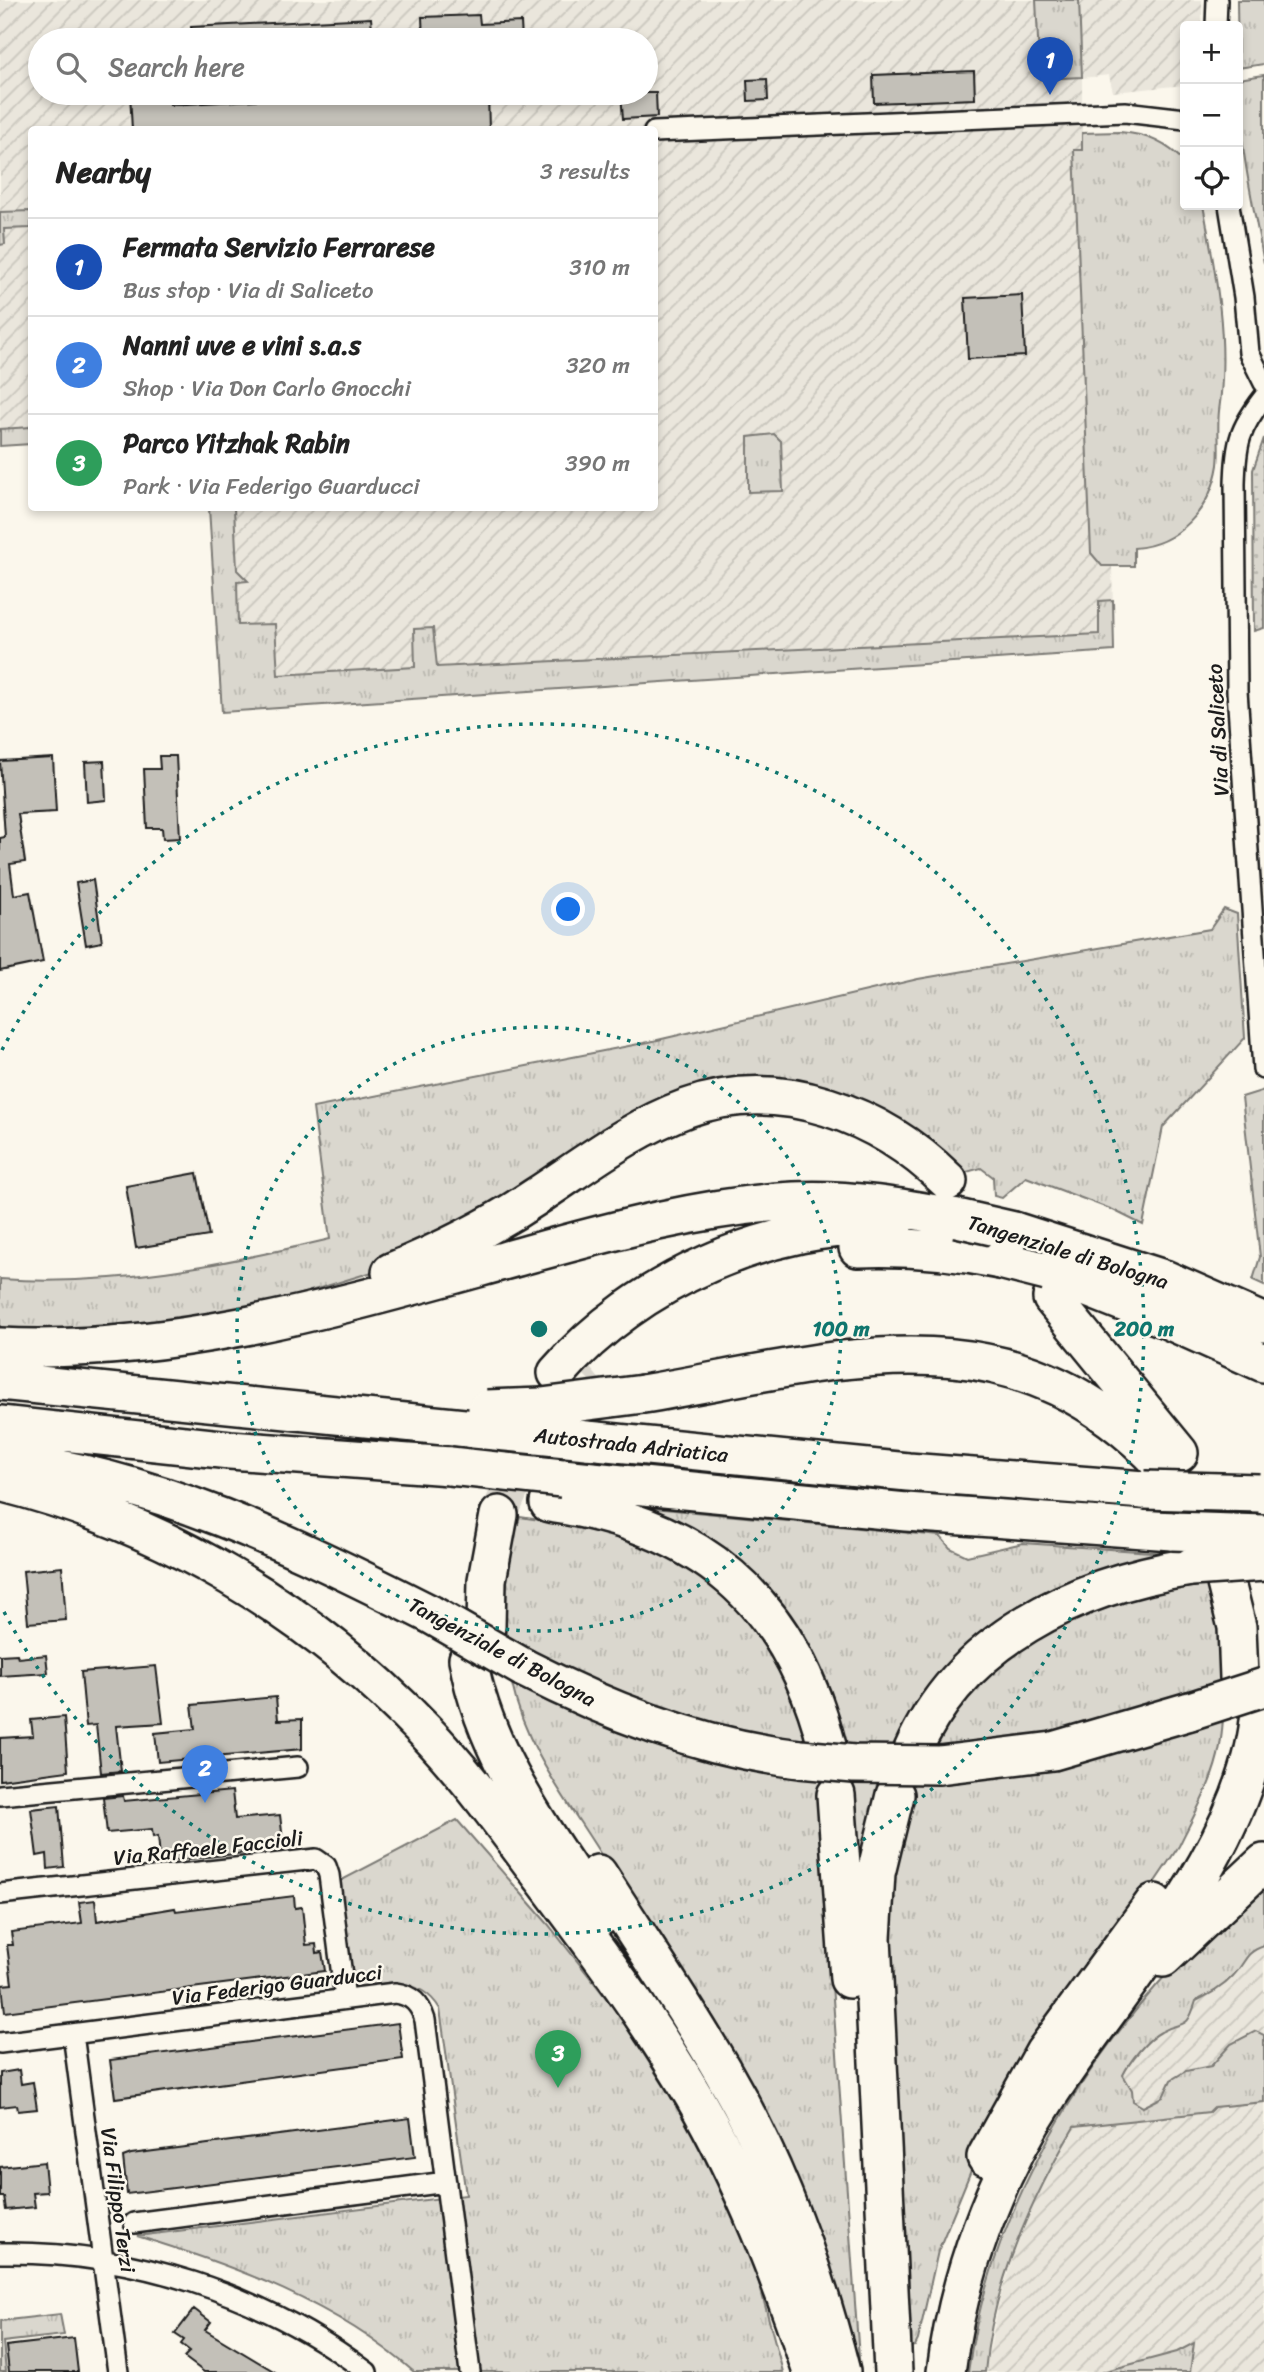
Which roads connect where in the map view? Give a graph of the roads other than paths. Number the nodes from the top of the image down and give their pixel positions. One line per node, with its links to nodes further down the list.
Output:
1 (1217, 0): 2 (street)
2 (1216, 21)
3 (1180, 119): 4 (street)
4 (658, 132)
5 (1230, 210): 6 (street)
6 (1264, 383)
7 (1264, 397): 8 (street, Via di Saliceto)
8 (1263, 1069)
9 (948, 1181): 13 (highway)
10 (994, 1237): 11 (highway, bridge); 13 (highway, Tangenziale di Bologna); 16 (highway)
11 (1054, 1272): 12 (highway, Tangenziale di Bologna); 15 (highway); 21 (highway)
12 (1264, 1323)
13 (101, 1346): 14 (highway, Tangenziale di Bologna)
14 (0, 1347)
15 (1264, 1363)
16 (574, 1371)
17 (0, 1381): 18 (highway, Autostrada Adriatica)
18 (480, 1419): 21 (highway, Autostrada Adriatica, bridge); 21 (highway, bridge)
19 (0, 1424): 23 (highway, Autostrada Adriatica, bridge)
20 (0, 1459): 28 (highway, Tangenziale di Bologna)
21 (1164, 1472): 24 (highway, Autostrada Adriatica, bridge)
22 (0, 1482): 50 (highway)
23 (555, 1490): 26 (highway, Autostrada Adriatica, bridge); 31 (highway)
24 (1261, 1493)
25 (488, 1512): 28 (highway)
26 (1264, 1534)
27 (1231, 1571): 30 (highway); 32 (highway)
28 (461, 1618): 29 (highway, Tangenziale di Bologna, bridge)
29 (495, 1666): 31 (highway, Tangenziale di Bologna); 50 (highway); 51 (highway)
30 (1252, 1693): 32 (highway, Tangenziale di Bologna, bridge); 40 (highway); 54 (highway)
31 (814, 1753): 32 (highway, Tangenziale di Bologna, bridge)
32 (925, 1758)
33 (298, 1767): 34 (street)
34 (0, 1795)
35 (836, 1795): 52 (highway)
36 (895, 1796): 53 (highway)
37 (1264, 1863): 40 (highway)
38 (0, 1894): 39 (street, Via Raffaele Faccioli)
39 (345, 1999): 41 (street, Via Federigo Guarducci); 43 (street, Via Federigo Guarducci)
40 (1117, 2003): 55 (highway)
41 (73, 2034): 42 (street, Via Federigo Guarducci); 46 (street, Via Filippo Terzi)
42 (0, 2043)
43 (446, 2182): 44 (street); 49 (street, Via Federigo Guarducci)
44 (134, 2223)
45 (0, 2253): 46 (street)
46 (104, 2260): 47 (street, Via Filippo Terzi); 48 (street)
47 (118, 2372)
48 (367, 2372)
49 (470, 2372)
50 (813, 2372)
51 (841, 2372)
52 (872, 2372)
53 (893, 2372)
54 (921, 2372)
55 (946, 2372)

